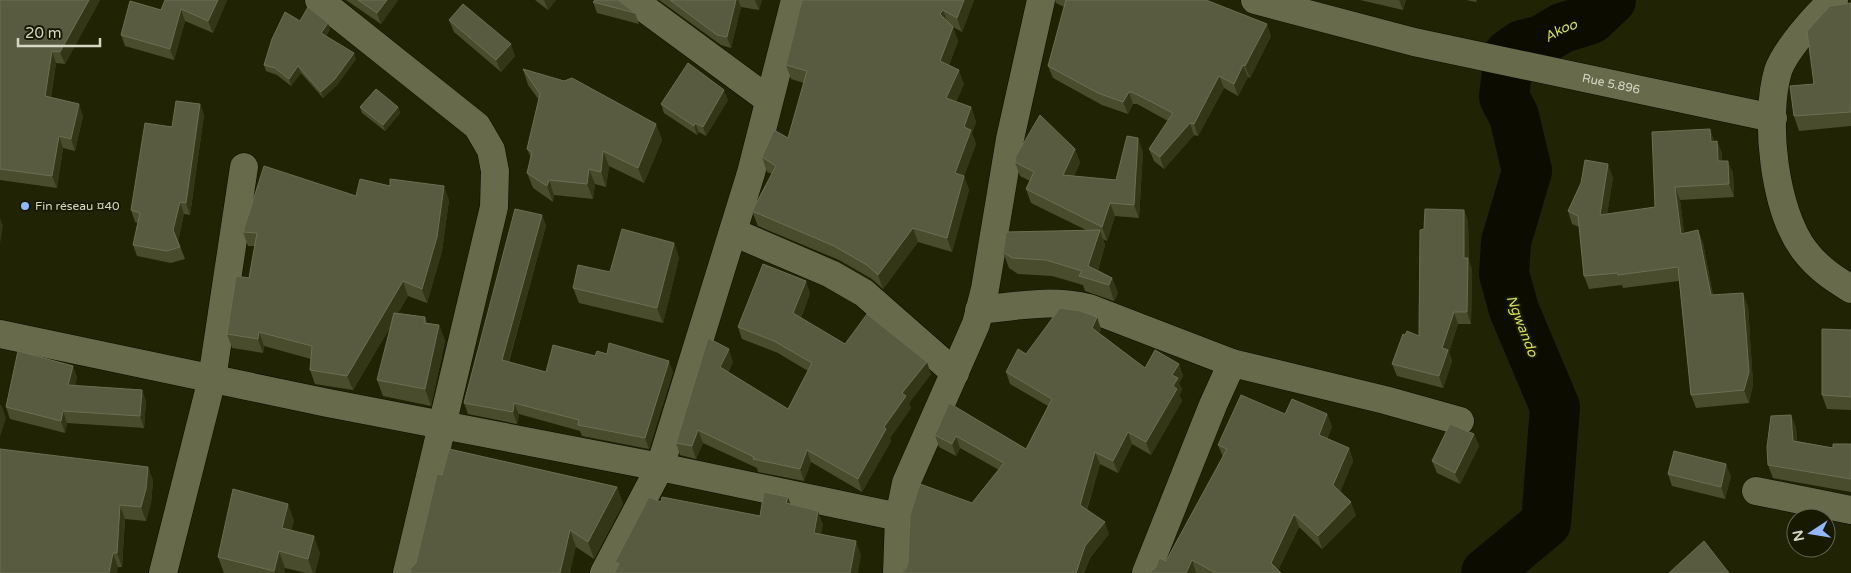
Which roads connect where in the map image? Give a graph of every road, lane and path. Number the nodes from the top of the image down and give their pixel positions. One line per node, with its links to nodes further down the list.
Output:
1 (319, 0): 18 (street)
2 (633, 0): 7 (street)
3 (795, 0): 7 (street)
4 (1041, 0): 12 (street)
5 (1255, 0): 8 (street, Rue 5.896)
6 (1834, 0): 8 (street)
7 (769, 100): 10 (street)
8 (1772, 118): 11 (street)
9 (244, 167): 16 (street)
10 (733, 232): 15 (street); 19 (street)
11 (1851, 290)
12 (979, 310): 14 (street); 15 (street)
13 (0, 334): 16 (street)
14 (1232, 363): 17 (street); 27 (street)
15 (954, 373): 22 (street)
16 (212, 379): 18 (street); 23 (street)
17 (1460, 421)
18 (444, 426): 19 (street); 24 (street)
19 (660, 467): 22 (street); 25 (street)
20 (1756, 491): 21 (street)
21 (1851, 510)
22 (899, 518): 26 (street)
23 (164, 573)
24 (407, 573)
25 (604, 573)
26 (897, 573)
27 (1146, 573)

